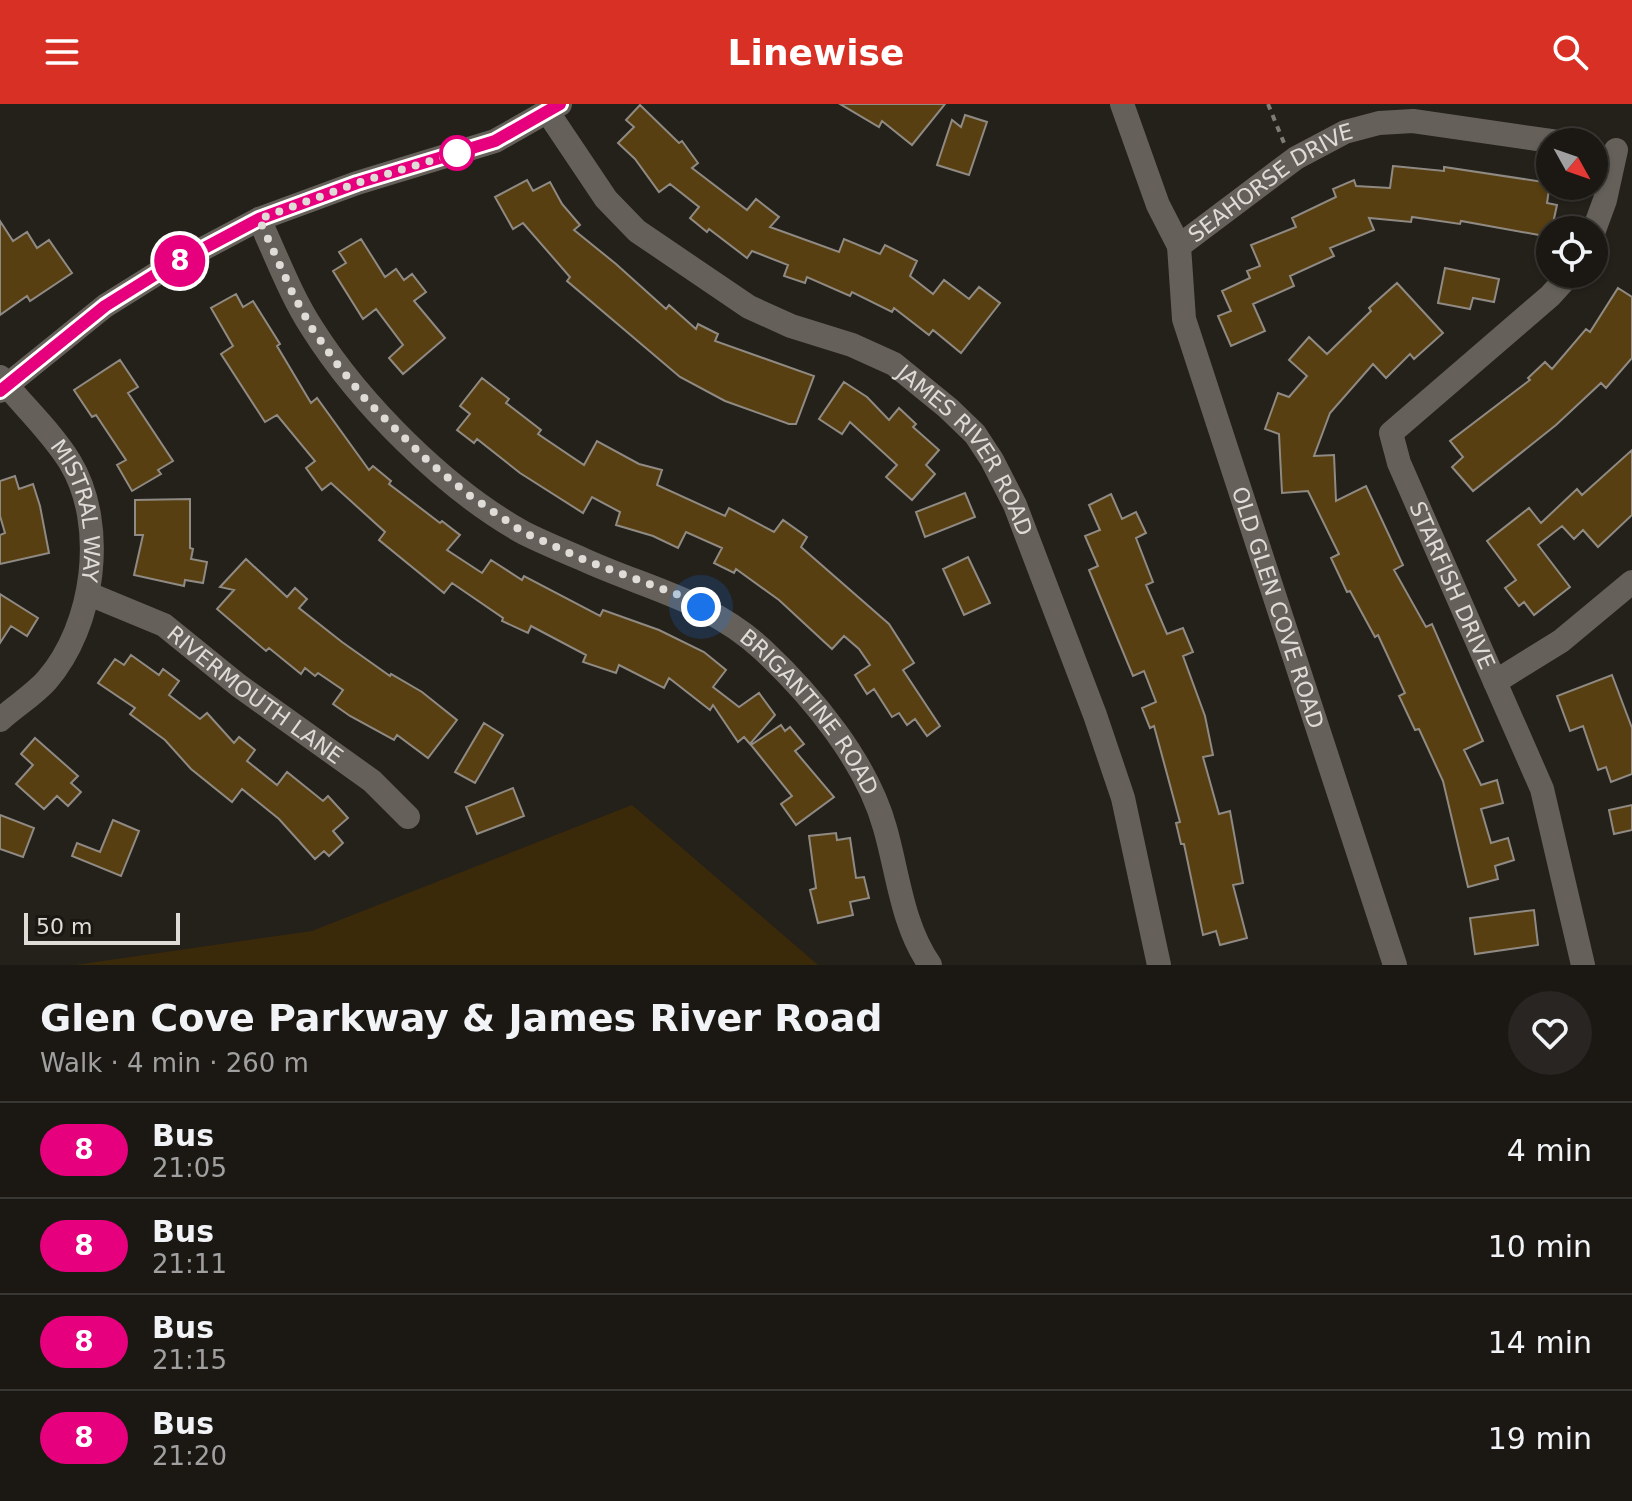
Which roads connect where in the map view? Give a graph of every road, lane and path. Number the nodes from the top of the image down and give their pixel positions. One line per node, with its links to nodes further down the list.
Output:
1 (1122, 104): 9 (street)
2 (1268, 104): 6 (path)
3 (554, 107): 8 (street); 18 (street, JAMES RIVER ROAD)
4 (1536, 139): 6 (street, SEAHORSE DRIVE)
5 (1614, 150): 7 (street)
6 (1292, 162): 9 (street, SEAHORSE DRIVE)
7 (1599, 216)
8 (259, 219): 11 (street); 17 (street, BRIGANTINE ROAD)
9 (1179, 246): 19 (street, OLD GLEN COVE ROAD)
10 (1557, 288): 14 (street, STARFISH DRIVE)
11 (2, 385): 13 (street, MISTRAL WAY)
12 (1632, 582): 14 (street)
13 (89, 594): 15 (street, MISTRAL WAY); 16 (street, RIVERMOUTH LANE)
14 (1495, 682): 20 (street, STARFISH DRIVE)
15 (0, 720)
16 (408, 817)
17 (930, 965)
18 (1159, 965)
19 (1395, 965)
20 (1583, 965)

